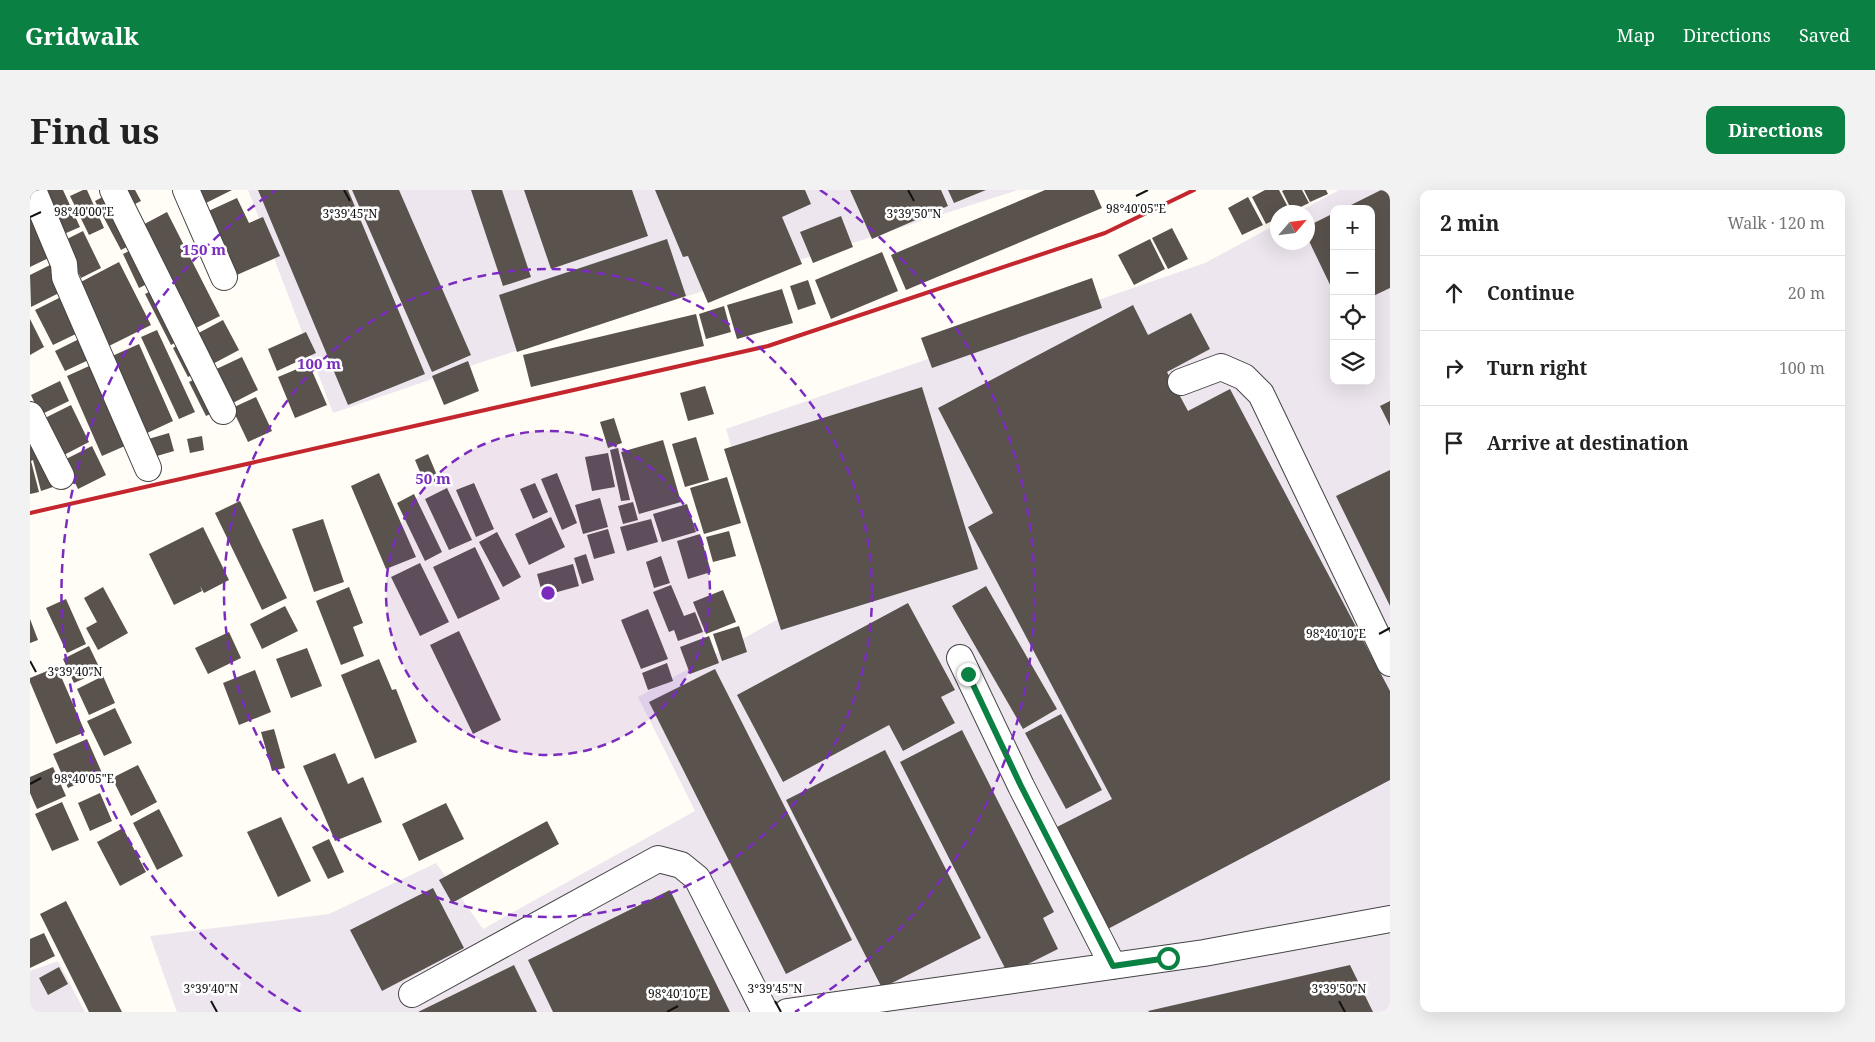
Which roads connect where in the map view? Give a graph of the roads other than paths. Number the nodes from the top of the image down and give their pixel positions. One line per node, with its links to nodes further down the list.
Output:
1 (33, 190): 8 (street)
2 (113, 190): 6 (street)
3 (186, 190): 4 (street)
4 (224, 277)
5 (1181, 382): 11 (street)
6 (223, 411)
7 (30, 415): 9 (street)
8 (148, 468)
9 (61, 476)
10 (960, 658): 13 (street)
11 (1390, 663)
12 (1390, 919): 13 (street)
13 (1113, 966): 16 (street)
14 (412, 994): 15 (street)
15 (765, 1012)
16 (787, 1012)

